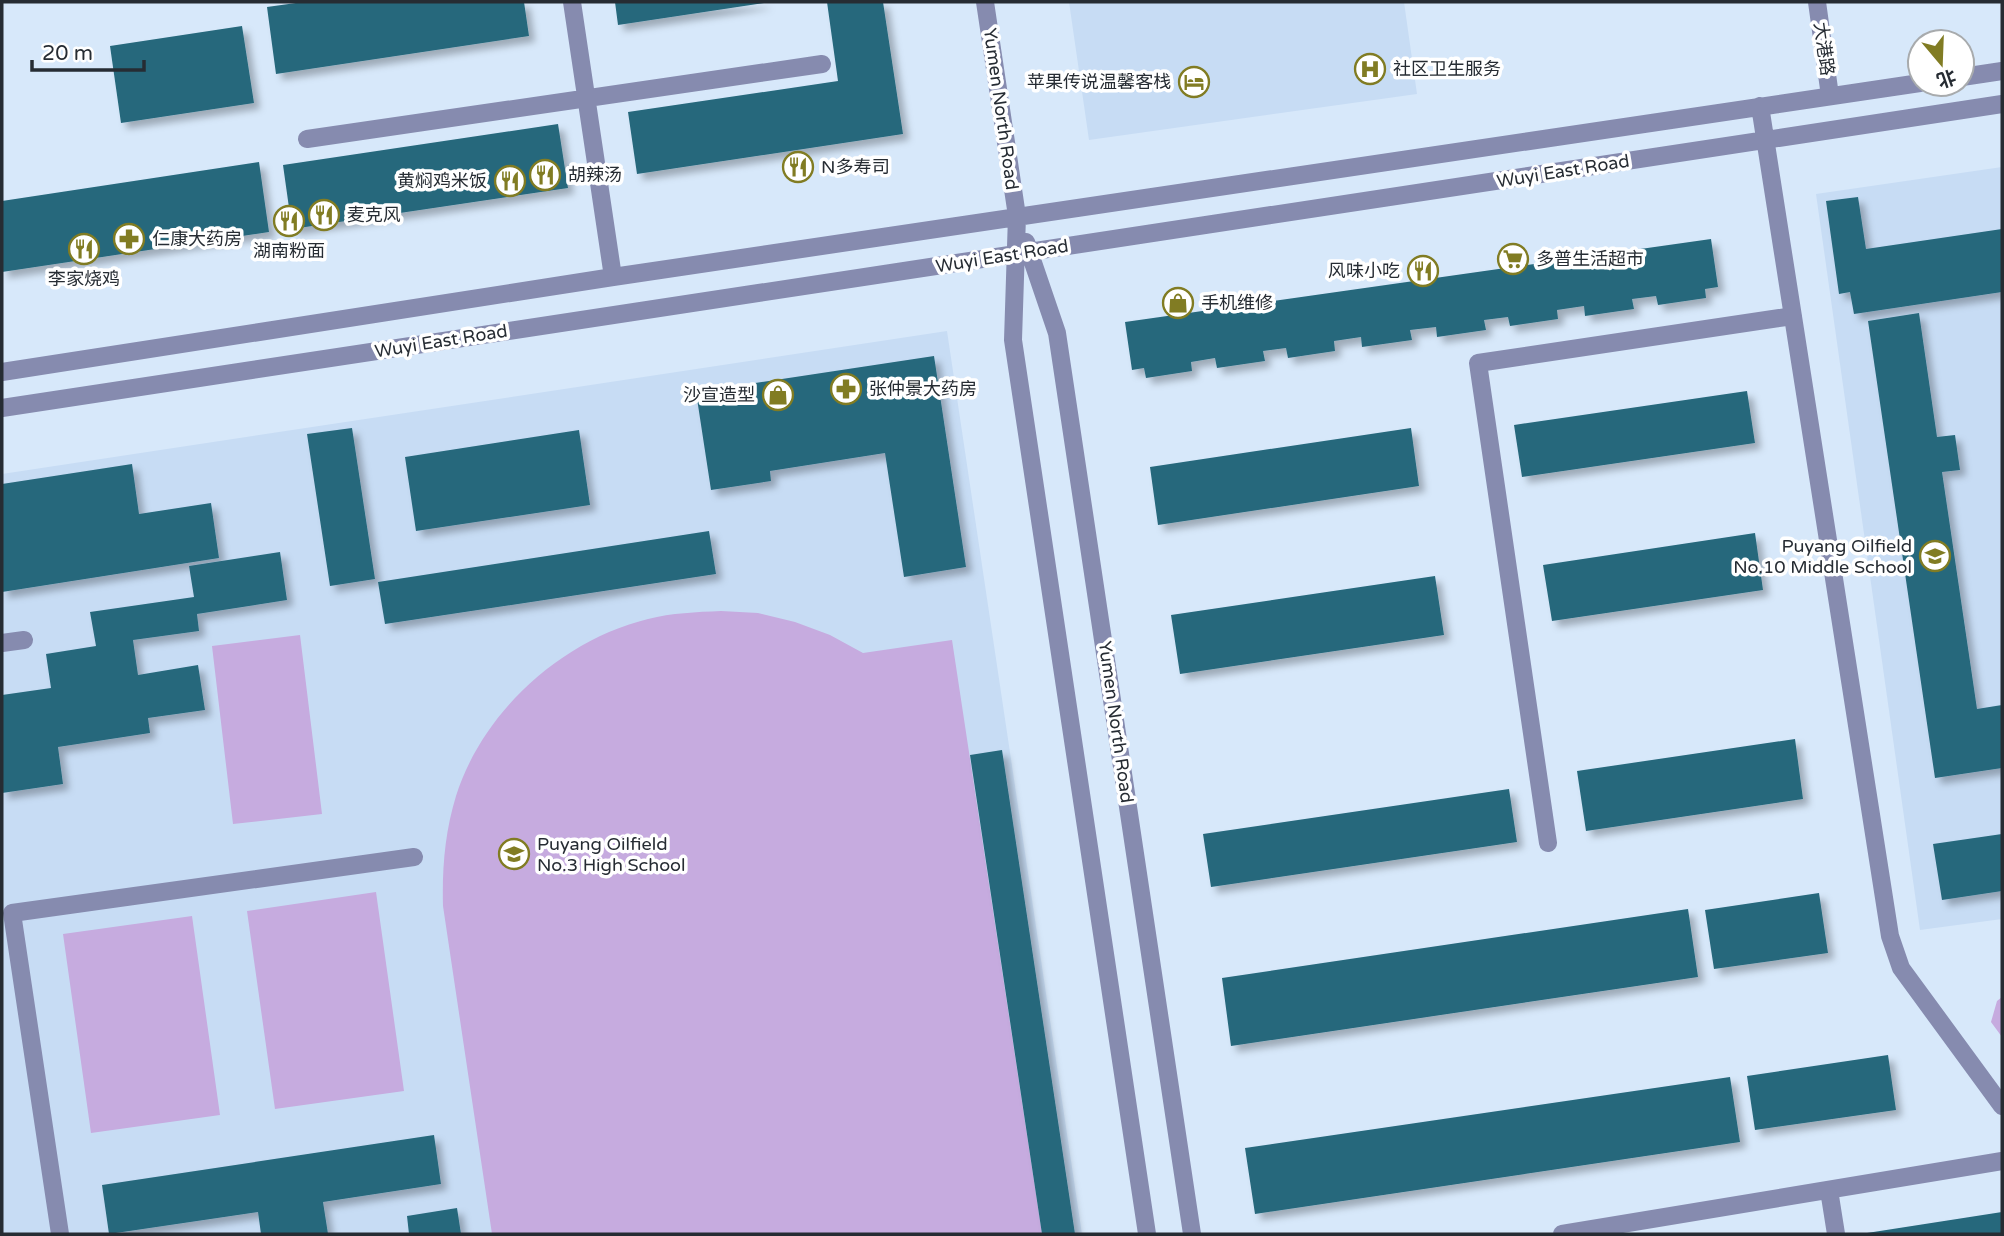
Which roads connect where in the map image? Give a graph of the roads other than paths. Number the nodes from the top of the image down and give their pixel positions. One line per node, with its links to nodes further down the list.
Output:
1 (572, 2): 9 (street)
2 (985, 2): 14 (street, Yumen North Road)
3 (1817, 2): 8 (street, 大港路)
4 (822, 64): 9 (street)
5 (2002, 71): 6 (street)
6 (1976, 74)
7 (1906, 85): 8 (street, Wuyi East Road)
8 (1830, 96): 11 (street, Wuyi East Road)
9 (586, 98): 12 (street); 16 (street)
10 (2002, 104): 13 (street, Wuyi East Road)
11 (1760, 106): 13 (street); 14 (street, Wuyi East Road)
12 (307, 139)
13 (1765, 140): 15 (street, Wuyi East Road); 17 (street)
14 (1017, 216): 15 (street, Yumen North Road); 16 (street, Wuyi East Road)
15 (1023, 253): 19 (street, Wuyi East Road); 28 (street, Yumen North Road); 29 (street, Yumen North Road)
16 (613, 276): 18 (street, Wuyi East Road)
17 (1793, 316): 22 (street); 24 (street)
18 (2, 372)
19 (2, 408)
20 (24, 640): 21 (street)
21 (2, 643)
22 (1548, 843)
23 (414, 856): 27 (street)
24 (2002, 1106)
25 (2002, 1161): 26 (street)
26 (1829, 1190): 30 (street); 31 (street)
27 (60, 1234)
28 (1147, 1234)
29 (1192, 1234)
30 (1562, 1234)
31 (1836, 1234)

